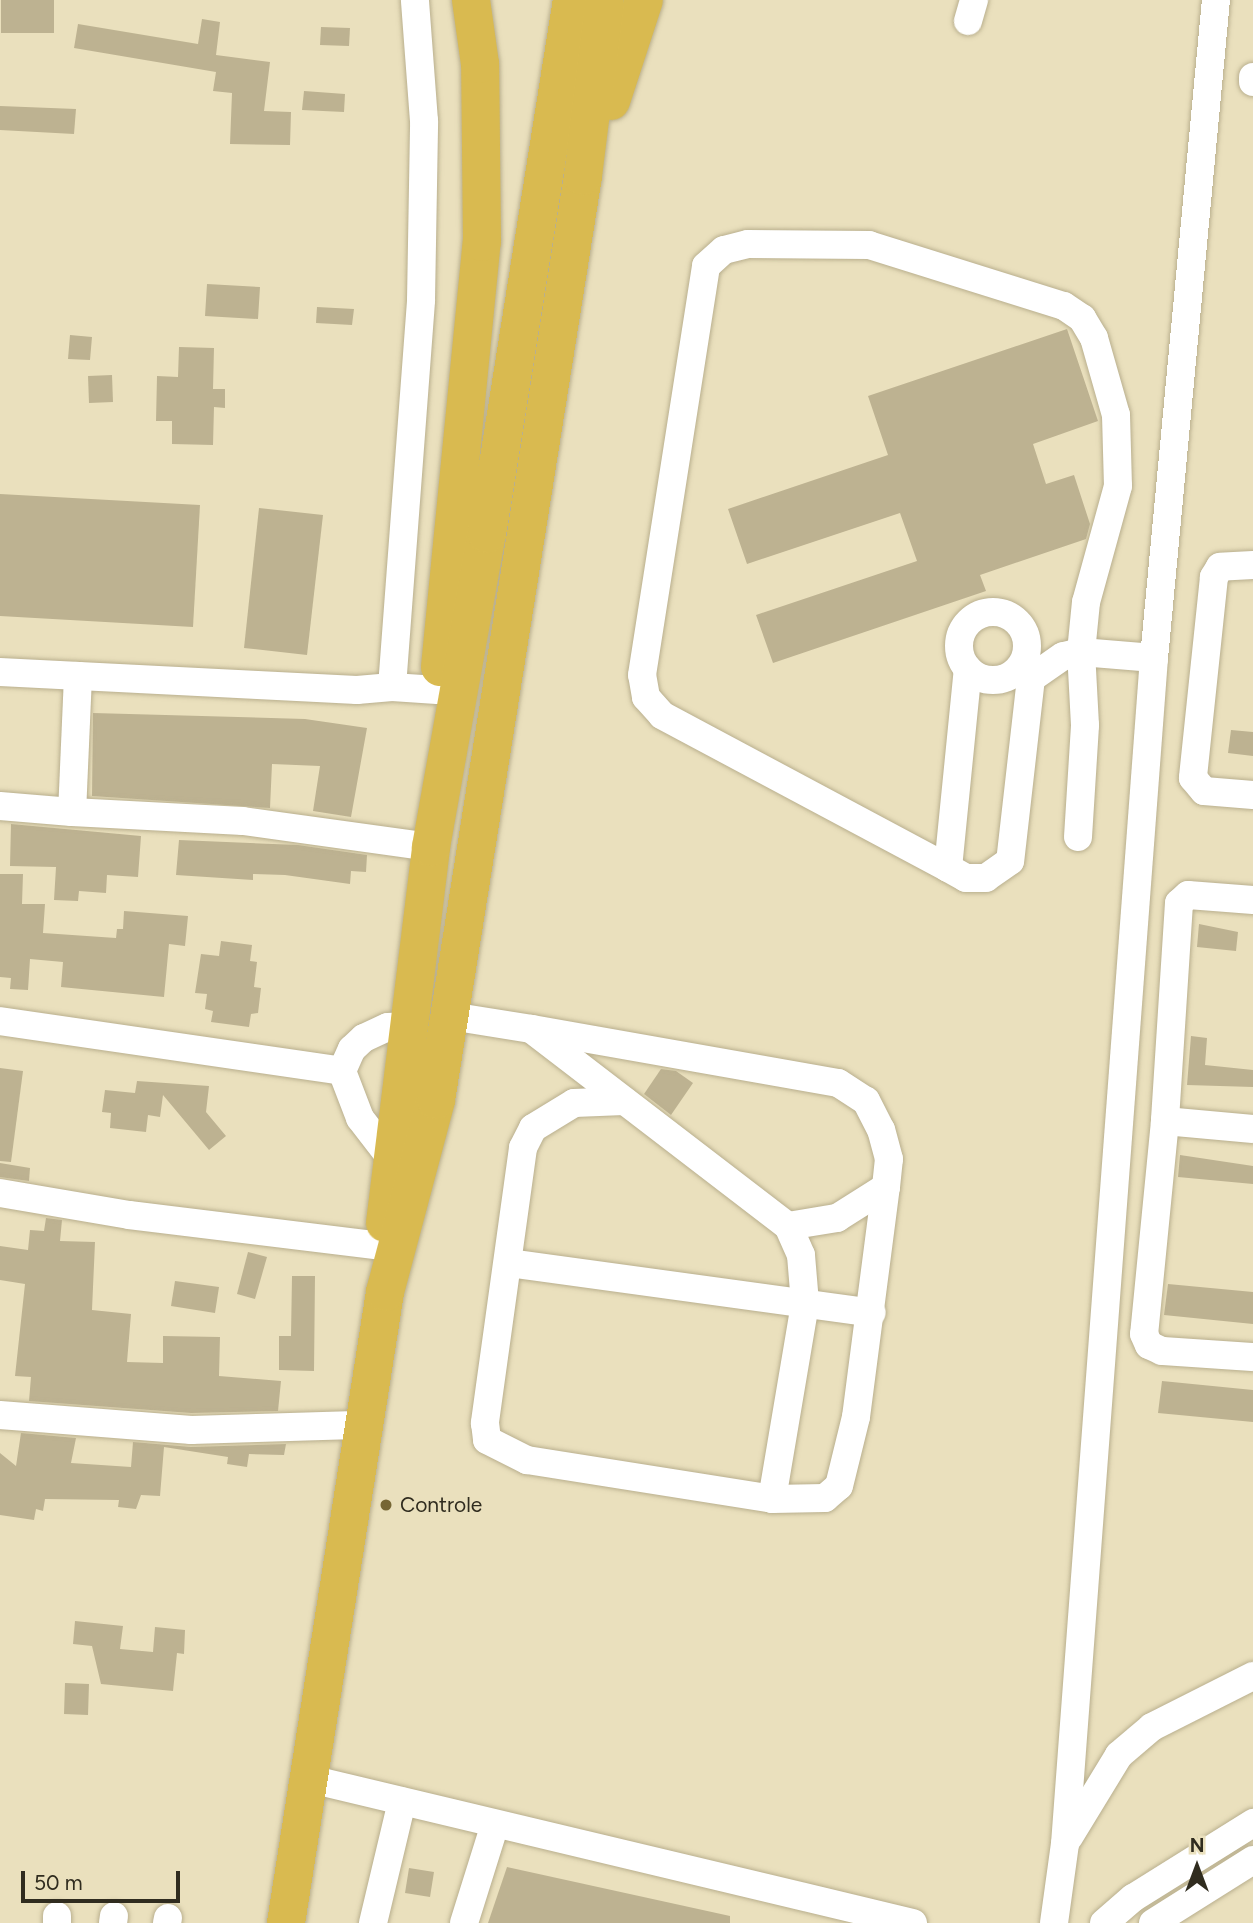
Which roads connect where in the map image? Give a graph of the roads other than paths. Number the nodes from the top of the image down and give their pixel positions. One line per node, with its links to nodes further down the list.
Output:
1 (415, 0): 15 (street)
2 (471, 0): 16 (highway)
3 (572, 0): 21 (highway)
4 (606, 0): 7 (highway)
5 (644, 0): 7 (highway)
6 (1216, 0): 10 (street)
7 (583, 176): 24 (highway)
8 (1253, 565): 17 (street)
9 (1081, 652): 10 (street); 13 (street); 20 (street); 22 (street)
10 (1154, 658): 50 (street)
11 (968, 669): 13 (street); 13 (street); 22 (street)
12 (0, 672): 14 (street)
13 (1025, 673): 22 (street)
14 (78, 676): 15 (street); 19 (street)
15 (392, 687): 16 (street)
16 (437, 690): 21 (highway)
17 (1253, 795)
18 (0, 806): 19 (street)
19 (72, 812): 21 (street)
20 (1078, 837)
21 (432, 841): 26 (highway)
22 (948, 868)
23 (1253, 900): 30 (street)
24 (450, 1016): 27 (street); 38 (highway)
25 (0, 1021): 28 (street)
26 (409, 1026): 28 (street); 32 (highway)
27 (531, 1029): 29 (street); 33 (street)
28 (342, 1071): 32 (street)
29 (624, 1101): 35 (street); 37 (street)
30 (1165, 1121): 31 (street); 41 (street)
31 (1253, 1129)
32 (390, 1157): 36 (highway)
33 (887, 1187): 35 (street); 40 (street)
34 (0, 1193): 36 (street)
35 (788, 1226): 39 (street)
36 (383, 1246): 38 (highway)
37 (509, 1263): 39 (street); 44 (street)
38 (385, 1292): 43 (highway)
39 (805, 1303): 40 (street); 44 (street)
40 (872, 1313): 44 (street)
41 (1253, 1357)
42 (0, 1415): 43 (street)
43 (365, 1425): 46 (highway)
44 (772, 1499)
45 (1253, 1676): 50 (street)
46 (310, 1779): 47 (street); 53 (highway)
47 (402, 1801): 49 (street); 54 (street)
48 (1253, 1823): 58 (street)
49 (495, 1824): 52 (street); 55 (street)
50 (1065, 1844): 57 (street)
51 (1253, 1860): 59 (street)
52 (841, 1915): 56 (street)
53 (286, 1923)
54 (373, 1923)
55 (464, 1923)
56 (913, 1923)
57 (1054, 1923)
58 (1104, 1923)
59 (1153, 1923)

